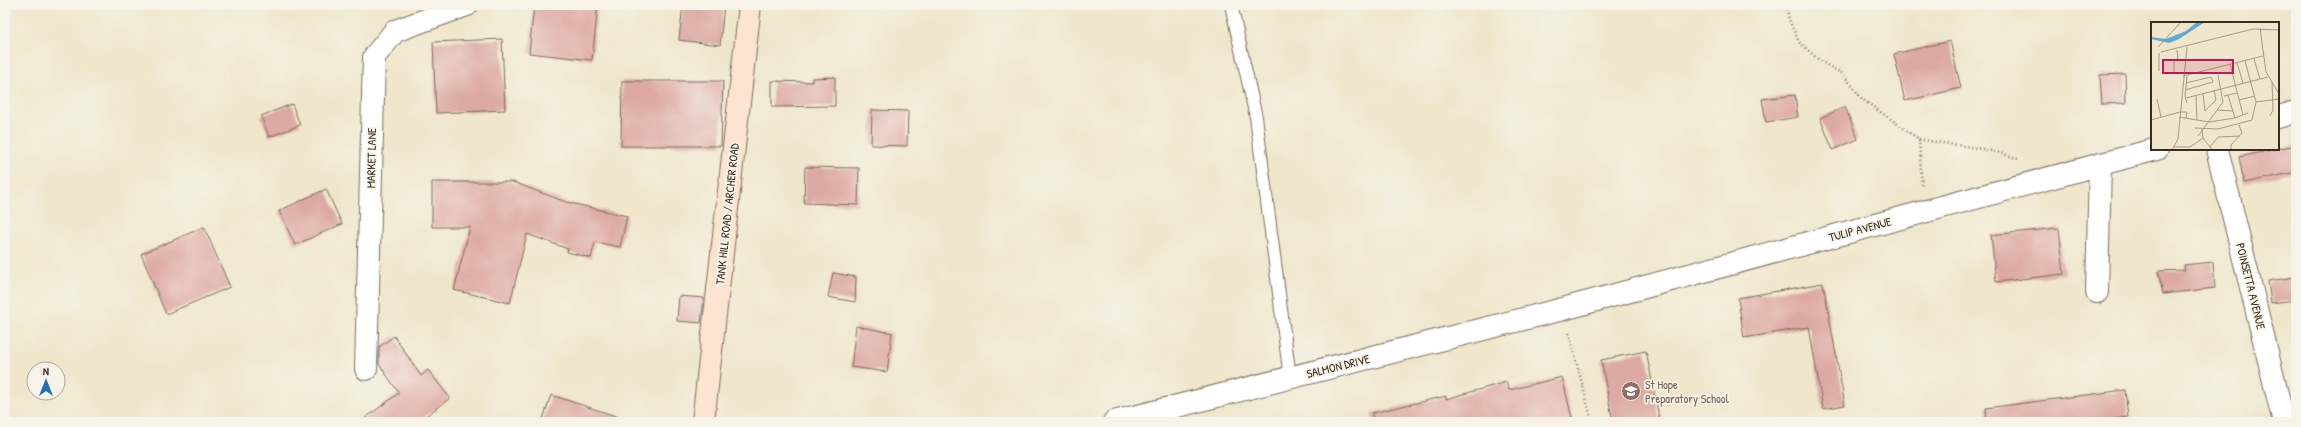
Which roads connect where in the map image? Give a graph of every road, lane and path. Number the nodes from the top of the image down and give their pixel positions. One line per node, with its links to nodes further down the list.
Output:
1 (467, 5): 15 (street, MARKET LANE)
2 (750, 5): 17 (street, TANK HILL ROAD / ARCHER ROAD)
3 (1231, 5): 16 (lane)
4 (1786, 5): 7 (path)
5 (2296, 112): 6 (street)
6 (2279, 117)
7 (1919, 140): 11 (path); 12 (path)
8 (2153, 150): 10 (street, TULIP AVENUE)
9 (2217, 150): 20 (street, POINSETTA AVENUE)
10 (2100, 164): 11 (street, TULIP AVENUE); 13 (street)
11 (2058, 176): 12 (street, TULIP AVENUE)
12 (1924, 212): 14 (street, TULIP AVENUE)
13 (2097, 292)
14 (1563, 309): 16 (street, SALMON DRIVE); 19 (path)
15 (366, 369)
16 (1290, 378): 18 (street, SALMON DRIVE)
17 (703, 422)
18 (1114, 422)
19 (1592, 422)
20 (2284, 422)

